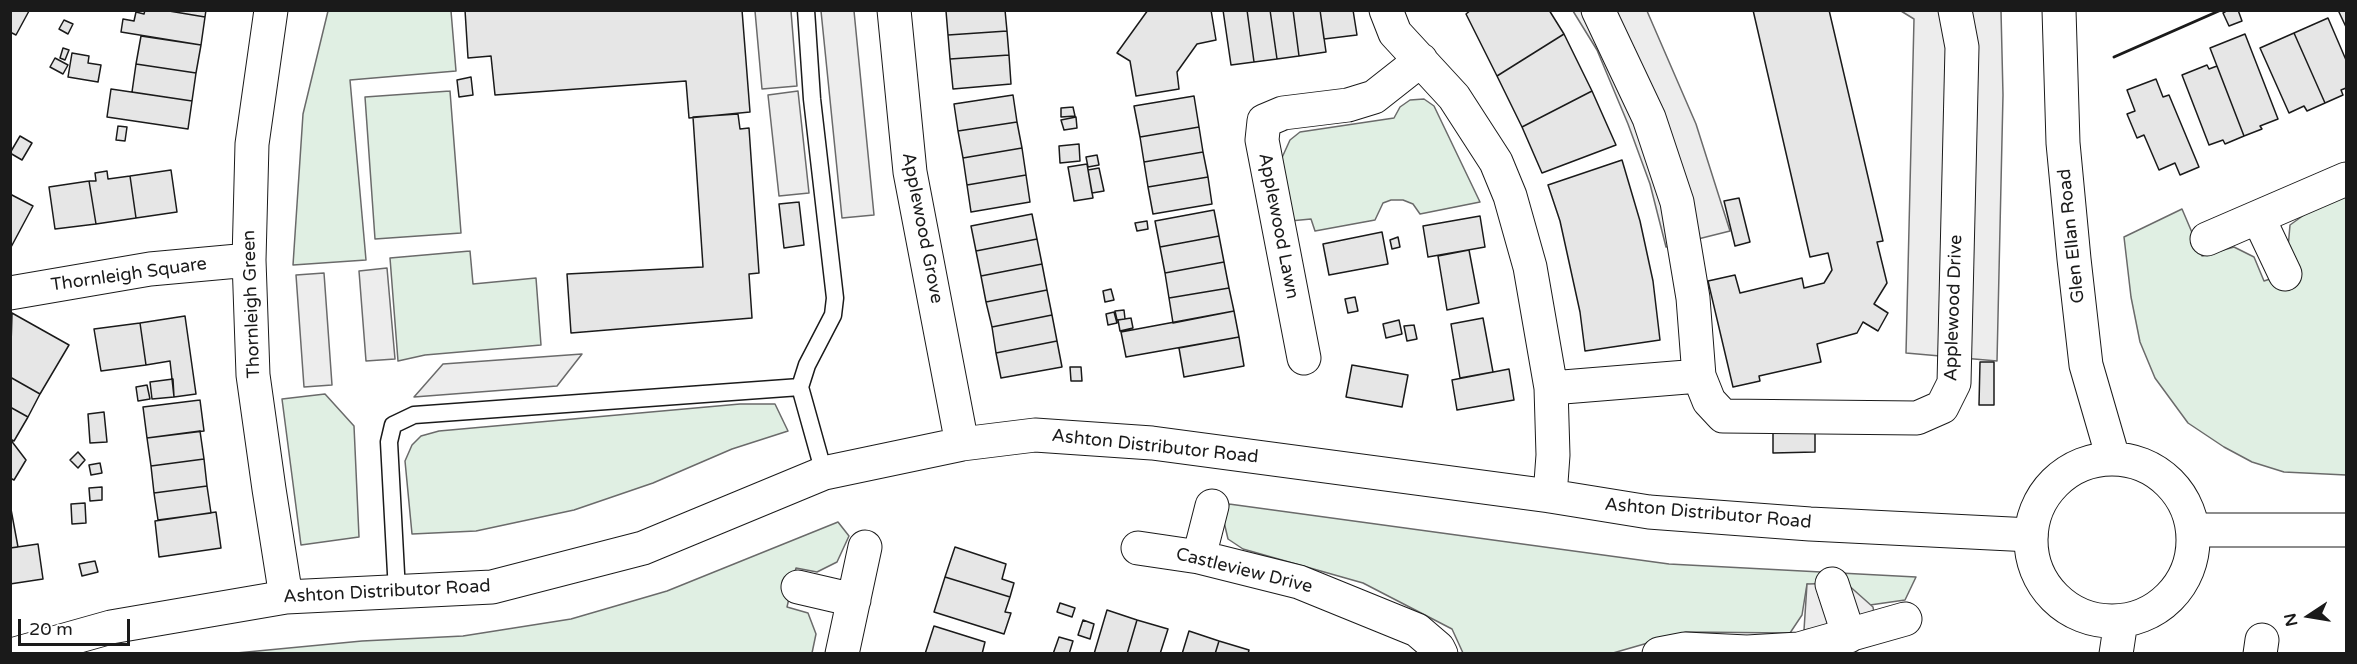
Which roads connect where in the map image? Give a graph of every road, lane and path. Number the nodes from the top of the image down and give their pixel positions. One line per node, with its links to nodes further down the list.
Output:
1 (271, 10): 12 (street, Thornleigh Green)
2 (806, 10): 17 (lane)
3 (894, 10): 19 (street, Applewood Grove)
4 (1386, 10): 8 (street)
5 (1598, 10): 16 (street)
6 (1955, 10): 16 (street, Applewood Drive)
7 (2059, 10): 20 (street, Glen Ellan Road)
8 (1420, 60): 15 (street, Applewood Lawn); 18 (street)
9 (2346, 179): 10 (street)
10 (2258, 217): 11 (street); 13 (street)
11 (2207, 239)
12 (249, 260): 14 (street, Thornleigh Square); 33 (street, Thornleigh Green)
13 (2284, 274)
14 (10, 292)
15 (1304, 358)
16 (1699, 376): 18 (street)
17 (800, 387): 21 (lane); 32 (lane)
18 (1551, 388): 22 (street)
19 (962, 444): 21 (street, Ashton Distributor Road); 22 (street, Ashton Distributor Road)
20 (2113, 458): 24 (street); 26 (street)
21 (824, 473): 32 (street, Ashton Distributor Road)
22 (1550, 496): 26 (street, Ashton Distributor Road)
23 (1212, 506): 29 (street)
24 (2193, 530): 25 (street); 36 (street)
25 (2346, 530)
26 (2031, 535): 36 (street)
27 (865, 547): 34 (street)
28 (1138, 548): 29 (street, Castleview Drive)
29 (1199, 557): 40 (street, Castleview Drive)
30 (1832, 584): 37 (street)
31 (798, 587): 34 (street)
32 (397, 592): 33 (street, Ashton Distributor Road)
33 (286, 597): 38 (street, Ashton Distributor Road)
34 (854, 600): 39 (street)
35 (1905, 619): 37 (street)
36 (2121, 621): 42 (street)
37 (1849, 636): 41 (street)
38 (15, 654)
39 (842, 654)
40 (1441, 654)
41 (1659, 654)
42 (2116, 654)

